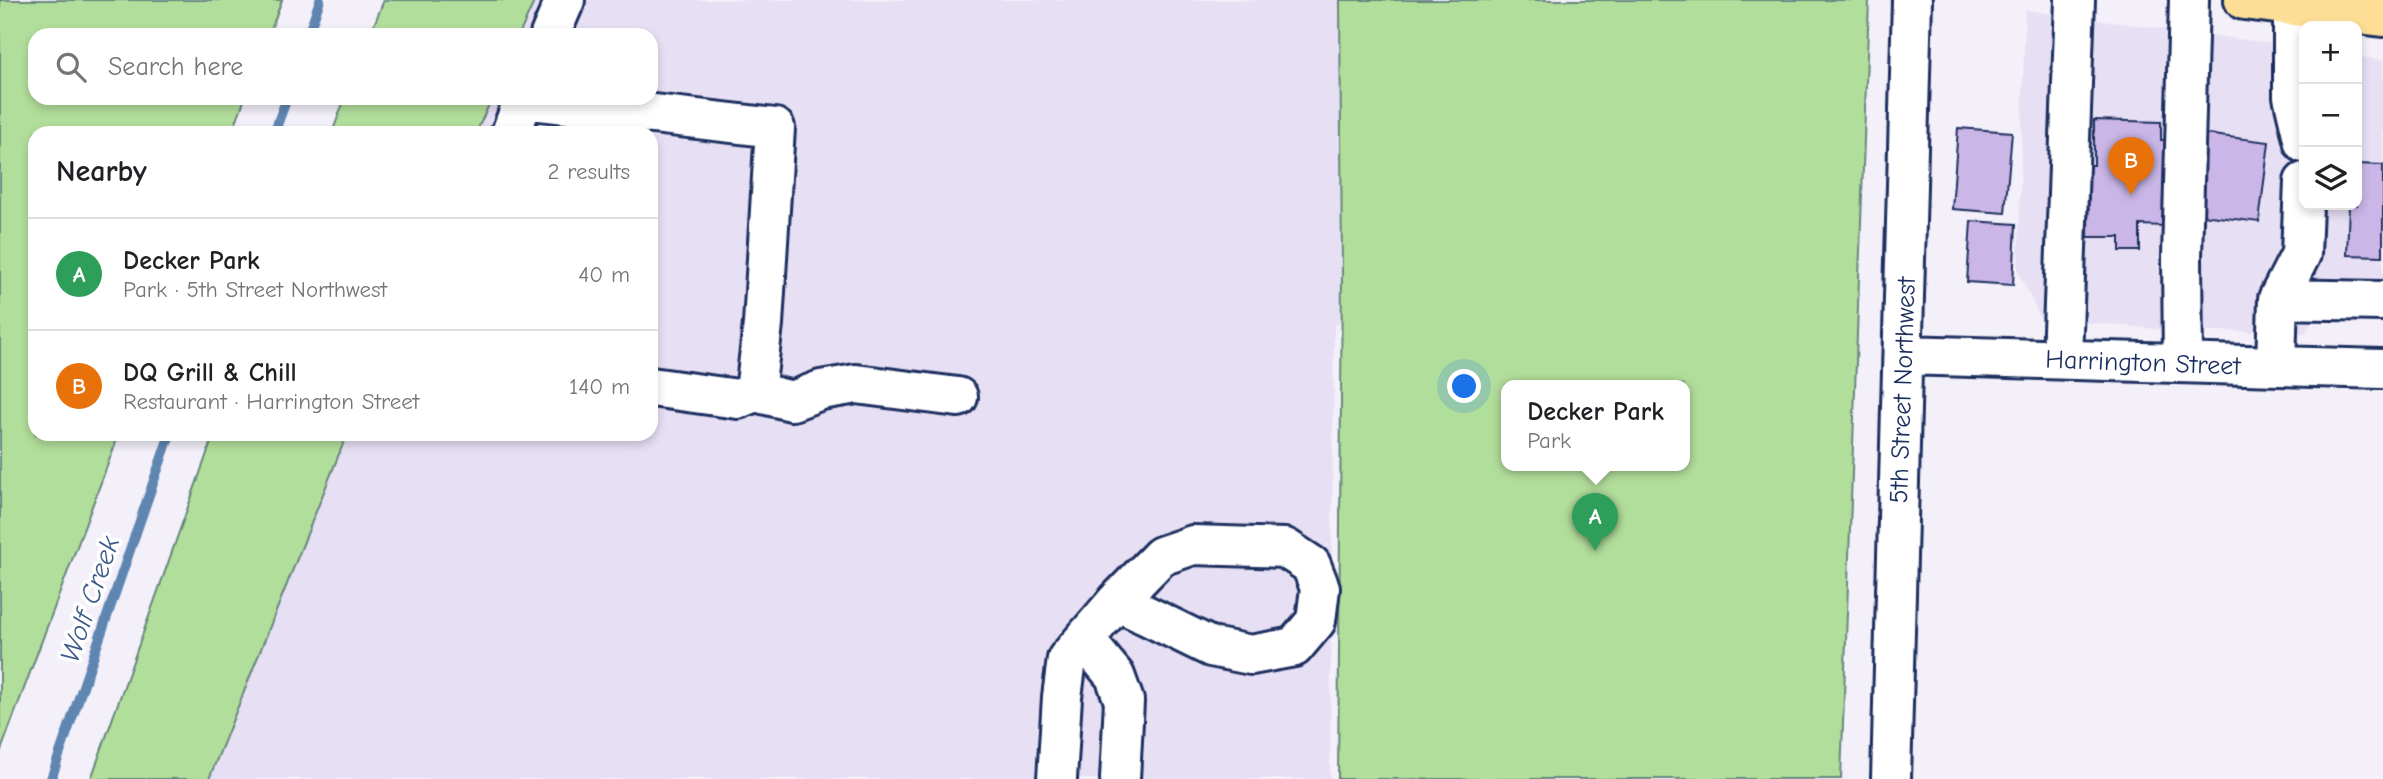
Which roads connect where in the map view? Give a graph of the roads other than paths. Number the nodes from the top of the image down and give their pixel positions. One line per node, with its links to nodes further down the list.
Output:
1 (565, 0): 8 (street)
2 (1912, 0): 14 (street, 5th Street Northwest)
3 (2075, 0): 15 (street)
4 (2189, 0): 16 (street)
5 (2244, 0): 6 (main road)
6 (2293, 5): 7 (main road); 10 (street)
7 (2383, 17)
8 (553, 28)
9 (519, 110): 20 (street)
10 (2299, 122)
11 (2303, 210): 12 (street)
12 (2278, 299): 13 (street); 17 (street)
13 (2383, 302)
14 (1903, 355): 15 (street, Harrington Street); 26 (street, 5th Street Northwest)
15 (2062, 359): 16 (street, Harrington Street)
16 (2183, 363): 17 (street, Harrington Street)
17 (2276, 365): 18 (street, Harrington Street)
18 (2383, 369)
19 (658, 388): 20 (street)
20 (755, 392): 21 (street)
21 (958, 397)
22 (1117, 601): 22 (street); 23 (street)
23 (1084, 639): 24 (street); 25 (street)
24 (1057, 779)
25 (1120, 779)
26 (1891, 779)

